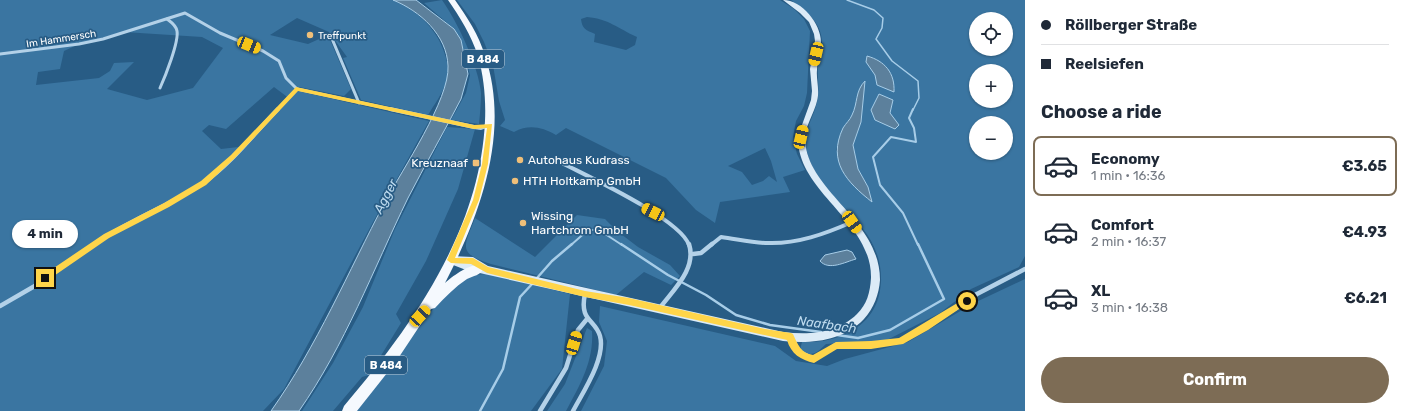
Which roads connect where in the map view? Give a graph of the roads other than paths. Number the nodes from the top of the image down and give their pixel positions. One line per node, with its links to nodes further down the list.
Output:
1 (450, 0): 9 (main road, B 484)
2 (786, 0): 13 (street)
3 (167, 19): 5 (street, Im Hammersch); 6 (street); 7 (street, Im Hammersch)
4 (330, 34): 8 (street)
5 (0, 54)
6 (160, 88)
7 (296, 89): 8 (street); 19 (street)
8 (359, 103): 9 (street)
9 (490, 125): 15 (main road, B 484)
10 (562, 163): 12 (street)
11 (628, 194): 12 (street)
12 (633, 202): 14 (street)
13 (852, 222): 14 (street); 23 (street)
14 (693, 254): 20 (street)
15 (451, 260): 16 (street); 21 (main road, B 484)
16 (482, 269): 18 (street); 21 (main road)
17 (1025, 269): 23 (street)
18 (585, 294): 20 (street); 22 (street)
19 (0, 306)
20 (658, 309): 23 (street)
21 (420, 316): 24 (main road, B 484)
22 (587, 319): 25 (street); 26 (street)
23 (791, 337)
24 (349, 411)
25 (540, 411)
26 (573, 411)

